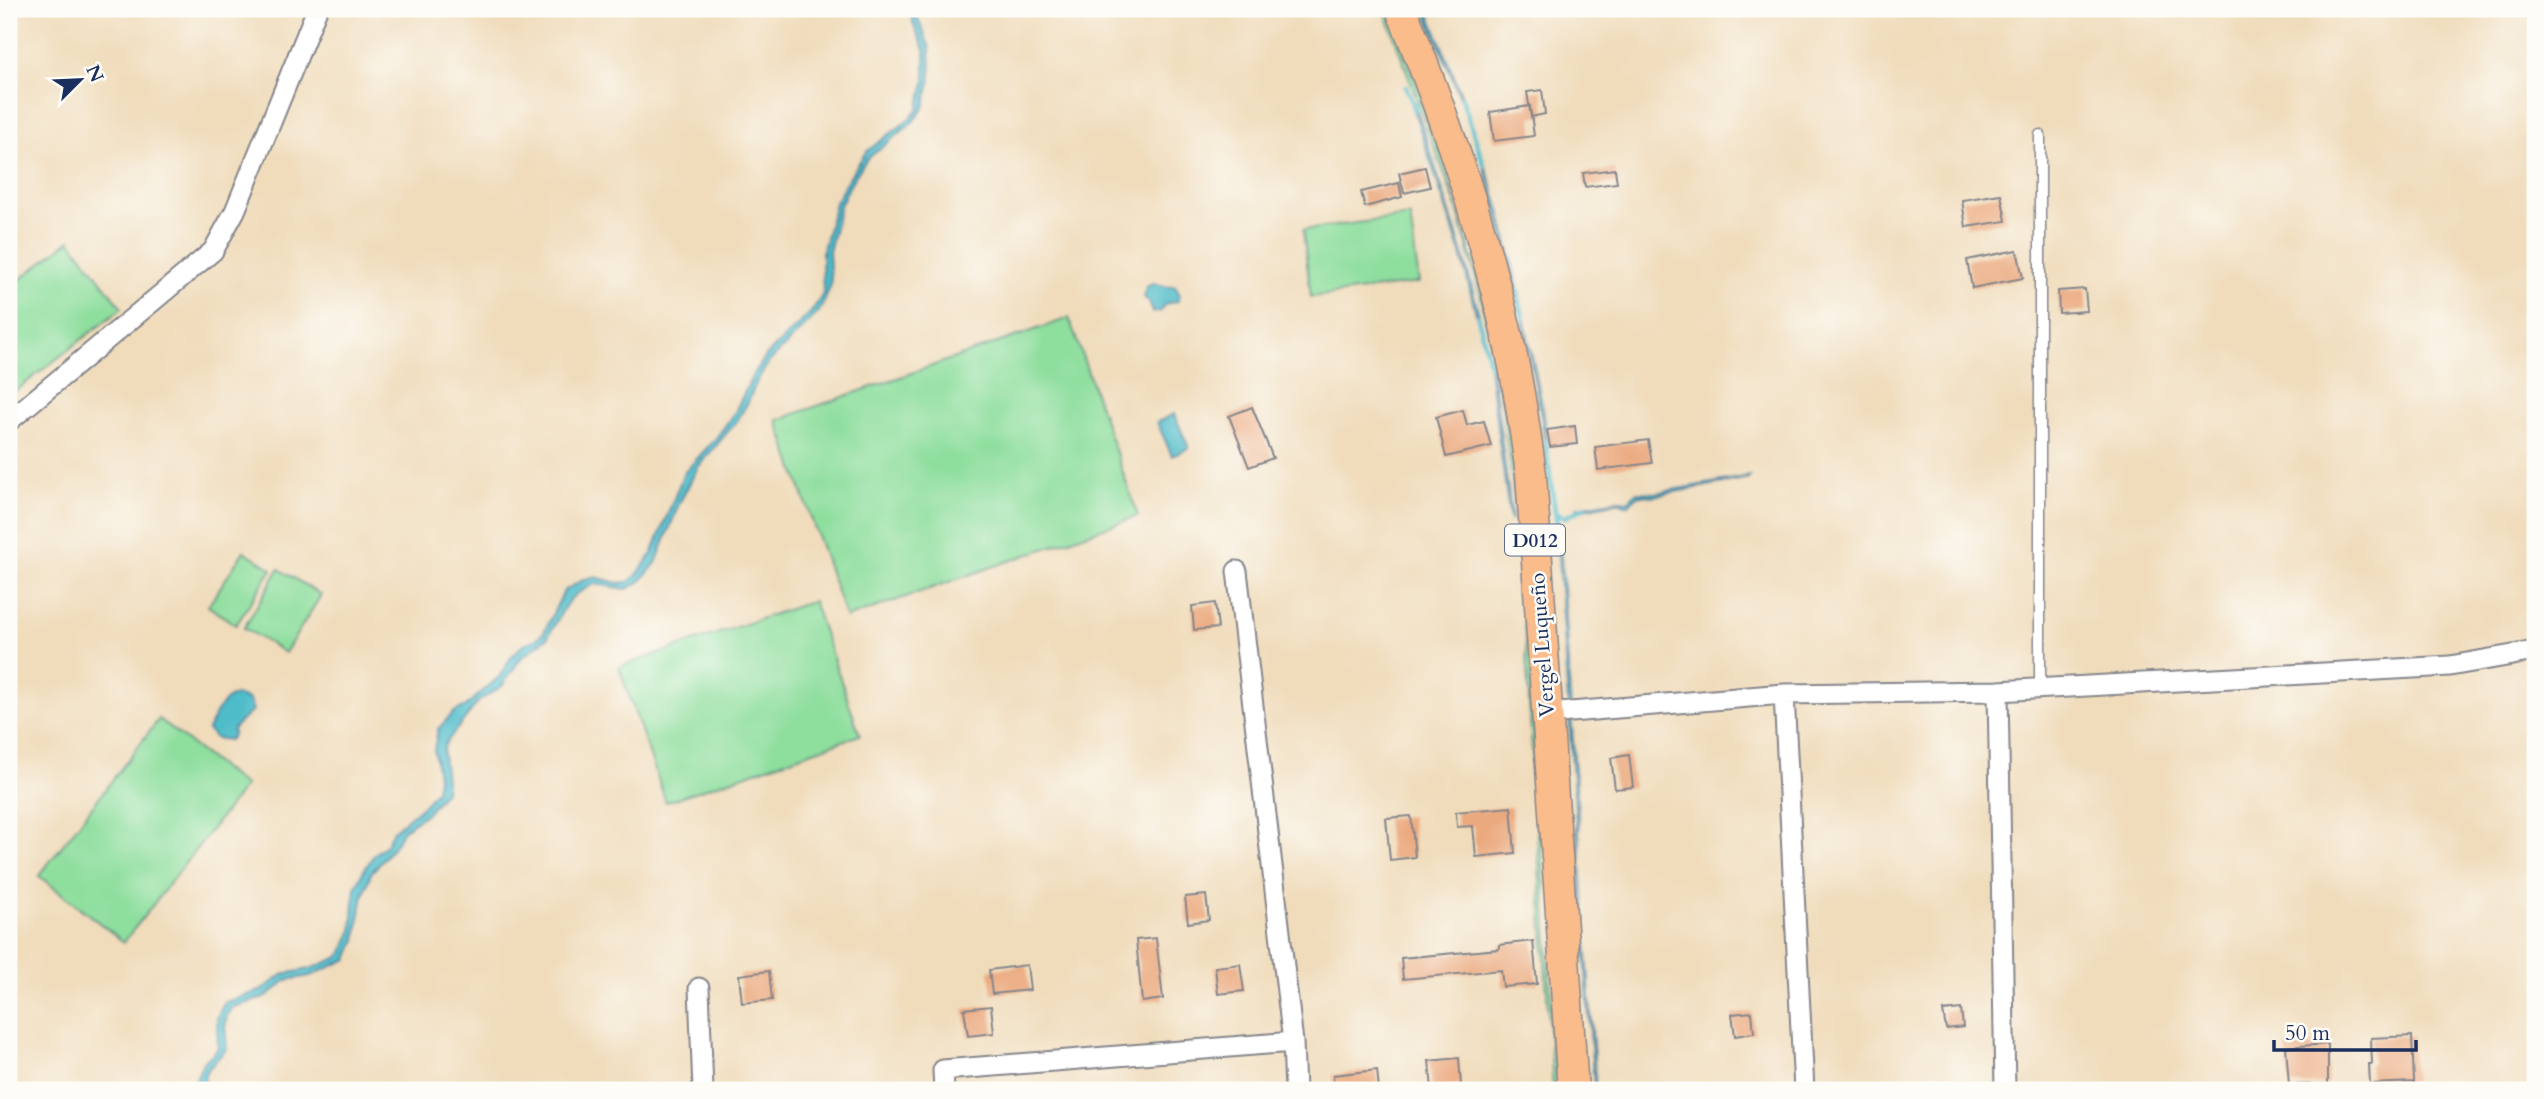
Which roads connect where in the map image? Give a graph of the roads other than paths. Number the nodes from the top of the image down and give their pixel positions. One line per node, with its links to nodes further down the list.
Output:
1 (317, 9): 4 (street)
2 (1401, 9): 10 (main road, Vergel Luqueño / D012)
3 (2040, 135): 7 (lane)
4 (9, 421)
5 (1237, 571): 12 (street)
6 (2535, 651): 7 (street)
7 (2040, 688): 8 (street)
8 (1998, 691): 9 (street); 18 (street)
9 (1784, 694): 10 (street); 17 (street)
10 (1562, 713): 16 (main road, Vergel Luqueño / D012)
11 (698, 988): 13 (street)
12 (1293, 1042): 14 (street); 15 (street)
13 (703, 1090)
14 (944, 1090)
15 (1295, 1090)
16 (1573, 1090)
17 (1804, 1090)
18 (2005, 1090)

